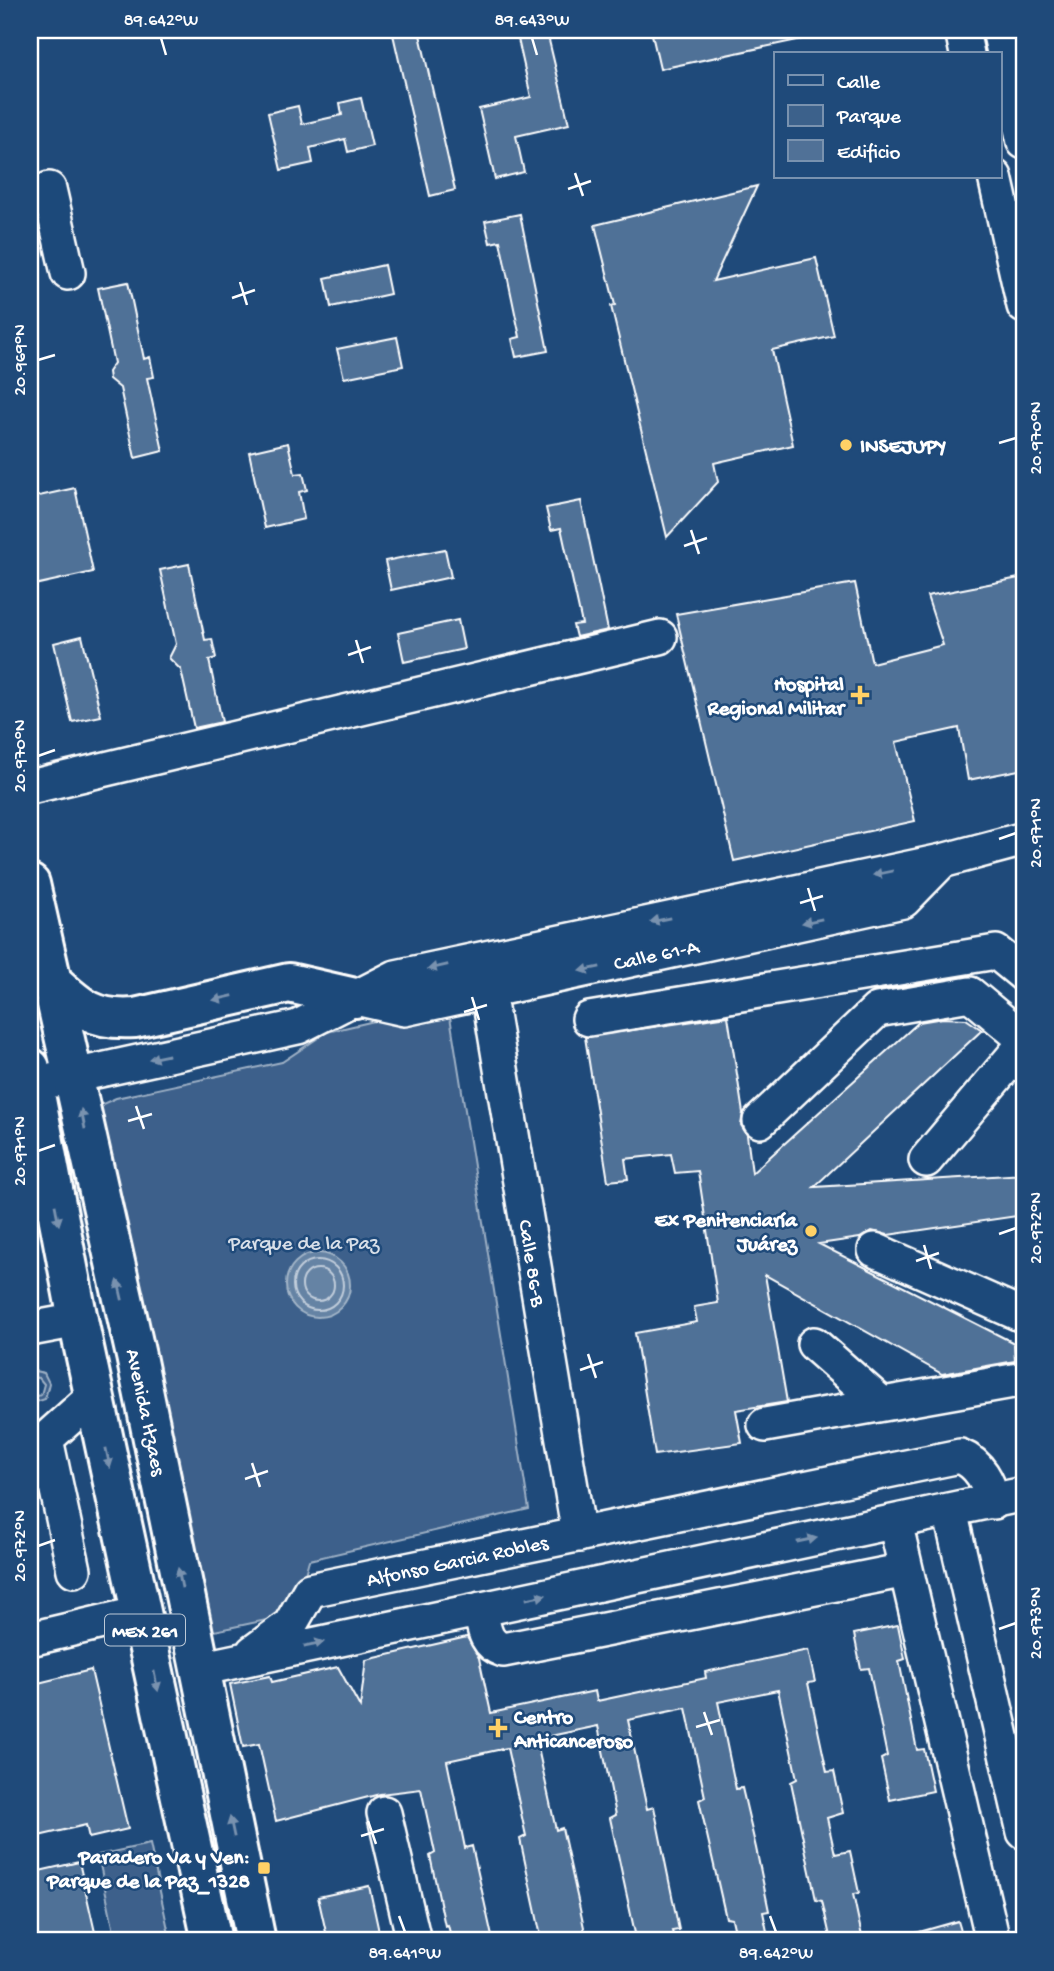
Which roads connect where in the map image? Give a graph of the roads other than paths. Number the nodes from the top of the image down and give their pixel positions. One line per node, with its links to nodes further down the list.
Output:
1 (962, 30): 4 (street)
2 (981, 30): 5 (street)
3 (999, 30): 7 (street)
4 (967, 52)
5 (986, 52)
6 (1002, 123): 10 (street)
7 (1024, 142)
8 (995, 178): 12 (street)
9 (49, 188): 11 (street)
10 (1024, 226)
11 (68, 272)
12 (1024, 306)
13 (660, 637): 14 (street)
14 (30, 787)
15 (1023, 841): 16 (street, Calle 61-A)
16 (942, 861): 20 (street, Calle 61-A, one-way to 20); 21 (street, Calle 61-A, one-way to 21)
17 (30, 884): 19 (main road, Avenida Itzaes / MEX 261)
18 (1024, 975): 22 (street)
19 (51, 981): 21 (main road, one-way to 19); 25 (main road, Avenida Itzaes / MEX 261)
20 (488, 991): 21 (street, Calle 61-A); 43 (street, Calle 86-B)
21 (355, 998): 25 (street, Calle 61-A, one-way to 25)
22 (589, 1019)
23 (1024, 1039): 27 (street)
24 (1024, 1044): 28 (street)
25 (74, 1075): 26 (street, Calle 61-A); 34 (main road, Avenida Itzaes / MEX 261, one-way to 25)
26 (31, 1077): 31 (main road, MEX 261, one-way to 31)
27 (760, 1121)
28 (926, 1160)
29 (875, 1250): 30 (street)
30 (1024, 1316)
31 (78, 1320): 32 (street); 34 (main road); 36 (main road, MEX 261)
32 (30, 1329)
33 (814, 1344): 37 (street)
34 (135, 1356): 53 (main road, Avenida Itzaes / MEX 261, one-way to 34)
35 (1024, 1379): 37 (street)
36 (94, 1396): 46 (street); 50 (main road, MEX 261, one-way to 50)
37 (883, 1404): 38 (street)
38 (765, 1425)
39 (1009, 1498): 40 (street, Alfonso Garcia Robles); 41 (street, Alfonso Garcia Robles)
40 (700, 1509): 43 (street, Alfonso Garcia Robles); 45 (street)
41 (950, 1511): 42 (street, Alfonso Garcia Robles); 55 (street)
42 (895, 1522): 44 (street, Alfonso Garcia Robles, one-way to 42); 47 (street)
43 (579, 1535): 52 (street, Alfonso Garcia Robles)
44 (754, 1551): 45 (street, Alfonso Garcia Robles); 48 (street)
45 (677, 1567): 49 (street, Alfonso Garcia Robles, one-way to 45)
46 (74, 1570)
47 (906, 1570): 48 (street); 59 (street)
48 (764, 1600): 49 (street)
49 (480, 1609): 52 (street, Alfonso Garcia Robles, one-way to 49)
50 (141, 1613): 51 (street); 56 (main road, MEX 261, one-way to 56)
51 (30, 1639)
52 (243, 1659): 53 (street, Alfonso Garcia Robles)
53 (199, 1669): 57 (main road, Avenida Itzaes / MEX 261, one-way to 53)
54 (384, 1813): 58 (street)
55 (1024, 1832)
56 (212, 1941)
57 (257, 1941)
58 (414, 1941)
59 (993, 1941)

